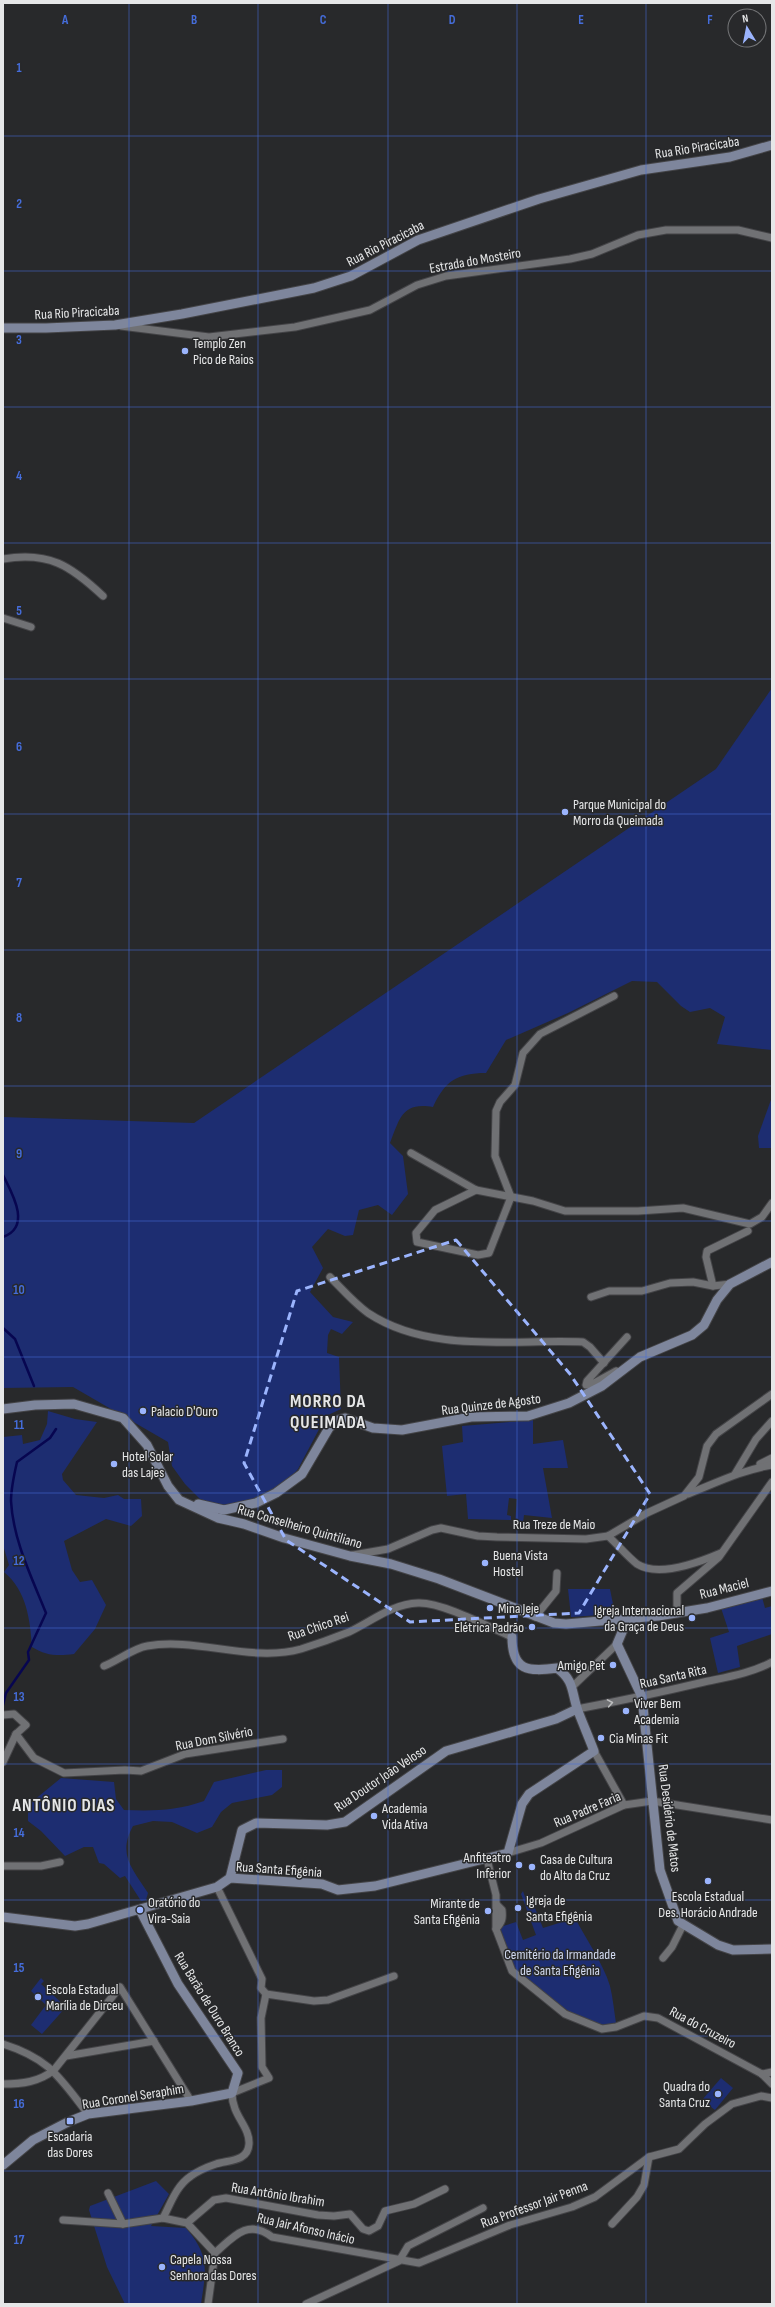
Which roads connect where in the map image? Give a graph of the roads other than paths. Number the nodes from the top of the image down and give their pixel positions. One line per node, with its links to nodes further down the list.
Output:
1 (772, 145): 3 (street, Rua Rio Piracicaba)
2 (772, 238): 3 (street, Estrada do Mosteiro)
3 (115, 325): 4 (street, Rua Rio Piracicaba)
4 (3, 328)
5 (3, 559): 6 (street)
6 (103, 596)
7 (3, 618): 8 (street)
8 (31, 627)
9 (614, 996): 12 (street)
10 (411, 1152): 11 (street)
11 (476, 1190): 12 (street); 12 (street)
12 (511, 1196): 13 (street)
13 (772, 1204)
14 (748, 1231): 18 (street)
15 (772, 1262): 17 (street, Rua Quinze de Agosto)
16 (330, 1277): 22 (street)
17 (730, 1284): 18 (street); 21 (street, Rua Quinze de Agosto)
18 (713, 1286): 19 (street)
19 (592, 1297)
20 (627, 1338): 22 (street)
21 (632, 1362): 22 (street); 32 (street, Rua Quinze de Agosto)
22 (604, 1363)
23 (772, 1394): 31 (street, Rua Treze de Maio)
24 (3, 1409): 32 (street, Rua Conselheiro Quintiliano)
25 (772, 1421): 29 (street)
26 (772, 1458): 28 (street)
27 (772, 1465): 28 (street)
28 (753, 1468): 29 (street)
29 (735, 1474): 31 (street)
30 (772, 1482): 34 (street)
31 (684, 1496): 33 (street, Rua Treze de Maio)
32 (179, 1500): 35 (street, Rua Conselheiro Quintiliano)
33 (608, 1536): 34 (street); 35 (street, Rua Treze de Maio)
34 (721, 1552): 38 (street)
35 (350, 1556): 39 (street, Rua Conselheiro Quintiliano)
36 (557, 1573): 39 (street)
37 (772, 1590): 38 (street, Rua Maciel)
38 (677, 1613): 40 (street, Rua Maciel)
39 (535, 1617): 40 (street, Rua Conselheiro Quintiliano)
40 (628, 1618): 42 (street)
41 (512, 1637): 44 (street, Rua Chico Rei); 45 (street)
42 (616, 1644): 45 (street); 46 (street, Rua Desidério de Matos)
43 (772, 1662): 46 (street, Rua Santa Rita)
44 (104, 1666)
45 (573, 1686): 47 (street)
46 (642, 1697): 47 (street, Rua Santa Rita, one-way to 46); 53 (street, Rua Desidério de Matos)
47 (577, 1709): 51 (street); 60 (street, Rua Doutor João Veloso)
48 (3, 1715): 49 (street)
49 (16, 1734): 50 (street, Rua Dom Silvério); 52 (street)
50 (283, 1739)
51 (594, 1751): 54 (street); 56 (street)
52 (3, 1762)
53 (652, 1801): 54 (street, Rua Padre Faria); 55 (street, Rua Padre Faria); 64 (street, Rua Desidério de Matos)
54 (624, 1805): 56 (street, Rua Padre Faria)
55 (772, 1820)
56 (508, 1853): 57 (street, Rua Santa Efigênia)
57 (487, 1859): 60 (street, Rua Santa Efigênia); 74 (street, Rua do Cruzeiro)
58 (60, 1862): 59 (street)
59 (3, 1866)
60 (230, 1878): 61 (street, Rua Santa Efigênia)
61 (217, 1888): 62 (street, Rua Santa Efigênia); 68 (street)
62 (140, 1910): 63 (street, Rua Santa Efigênia); 77 (street, Rua Barão de Ouro Branco)
63 (3, 1917)
64 (683, 1925): 65 (street, Rua Desidério de Matos); 66 (street)
65 (772, 1949)
66 (663, 1958)
67 (394, 1976): 68 (street)
68 (266, 1994): 77 (street)
69 (154, 2042): 71 (street); 71 (street); 79 (street)
70 (3, 2044): 72 (street)
71 (66, 2056): 72 (street)
72 (54, 2070): 75 (street); 80 (street)
73 (772, 2072): 74 (street)
74 (762, 2074): 76 (street, Rua do Cruzeiro)
75 (3, 2084)
76 (772, 2084)
77 (232, 2093): 79 (street, Rua Coronel Seraphim); 86 (street)
78 (772, 2098): 81 (street, Rua Professor Jair Penna)
79 (191, 2101): 80 (street, Rua Coronel Seraphim)
80 (88, 2114): 82 (street, Rua Coronel Seraphim)
81 (649, 2157): 90 (street); 92 (street, Rua Professor Jair Penna)
82 (3, 2165)
83 (445, 2189): 88 (street, Rua Antônio Ibrahim)
84 (108, 2193): 89 (street)
85 (483, 2208): 92 (street)
86 (163, 2218): 88 (street); 89 (street)
87 (63, 2220): 89 (street)
88 (187, 2223): 91 (street)
89 (123, 2224)
90 (612, 2224)
91 (215, 2253): 92 (street, Rua Jair Afonso Inácio); 93 (street)
92 (399, 2261): 94 (street)
93 (208, 2304)
94 (306, 2304)

